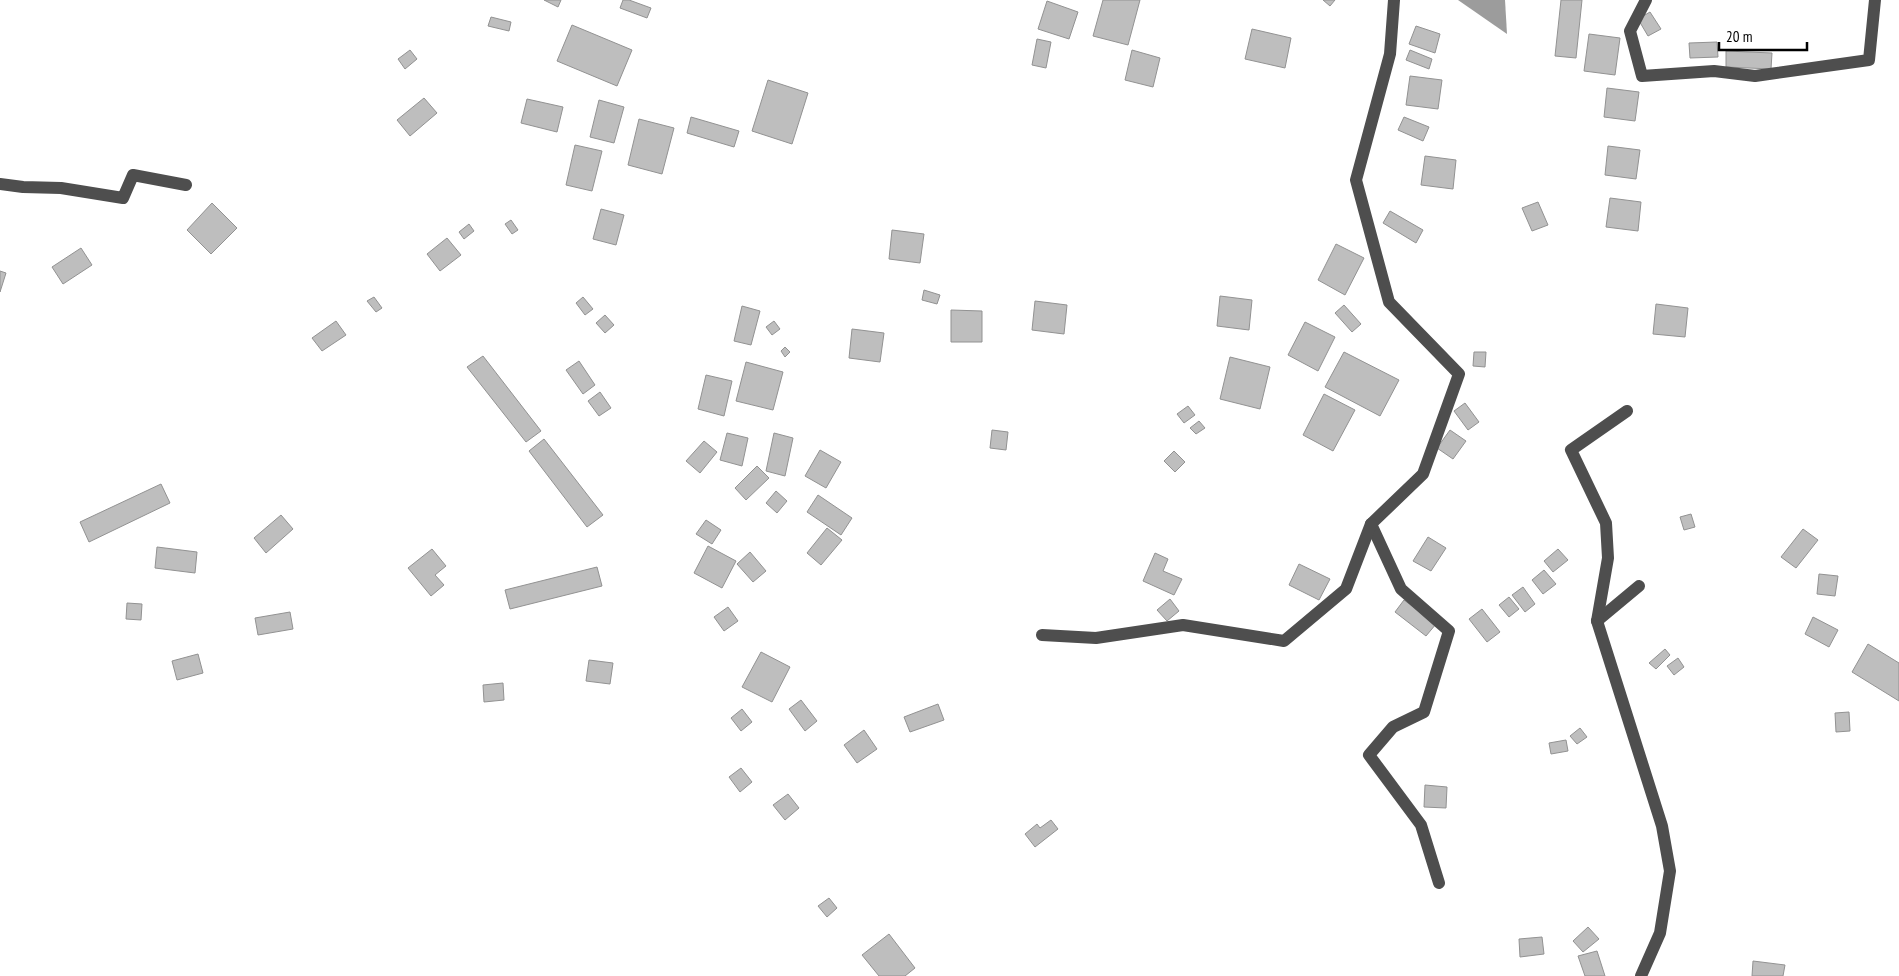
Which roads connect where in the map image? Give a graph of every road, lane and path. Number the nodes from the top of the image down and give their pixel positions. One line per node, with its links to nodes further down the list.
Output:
1 (1394, 0): 7 (street)
2 (1646, 0): 3 (street)
3 (1875, 0)
4 (0, 184): 5 (street)
5 (186, 185)
6 (1626, 411): 9 (street)
7 (1371, 524): 10 (street); 11 (street)
8 (1639, 586): 9 (street)
9 (1597, 622): 12 (street)
10 (1042, 635)
11 (1439, 883)
12 (1641, 976)

